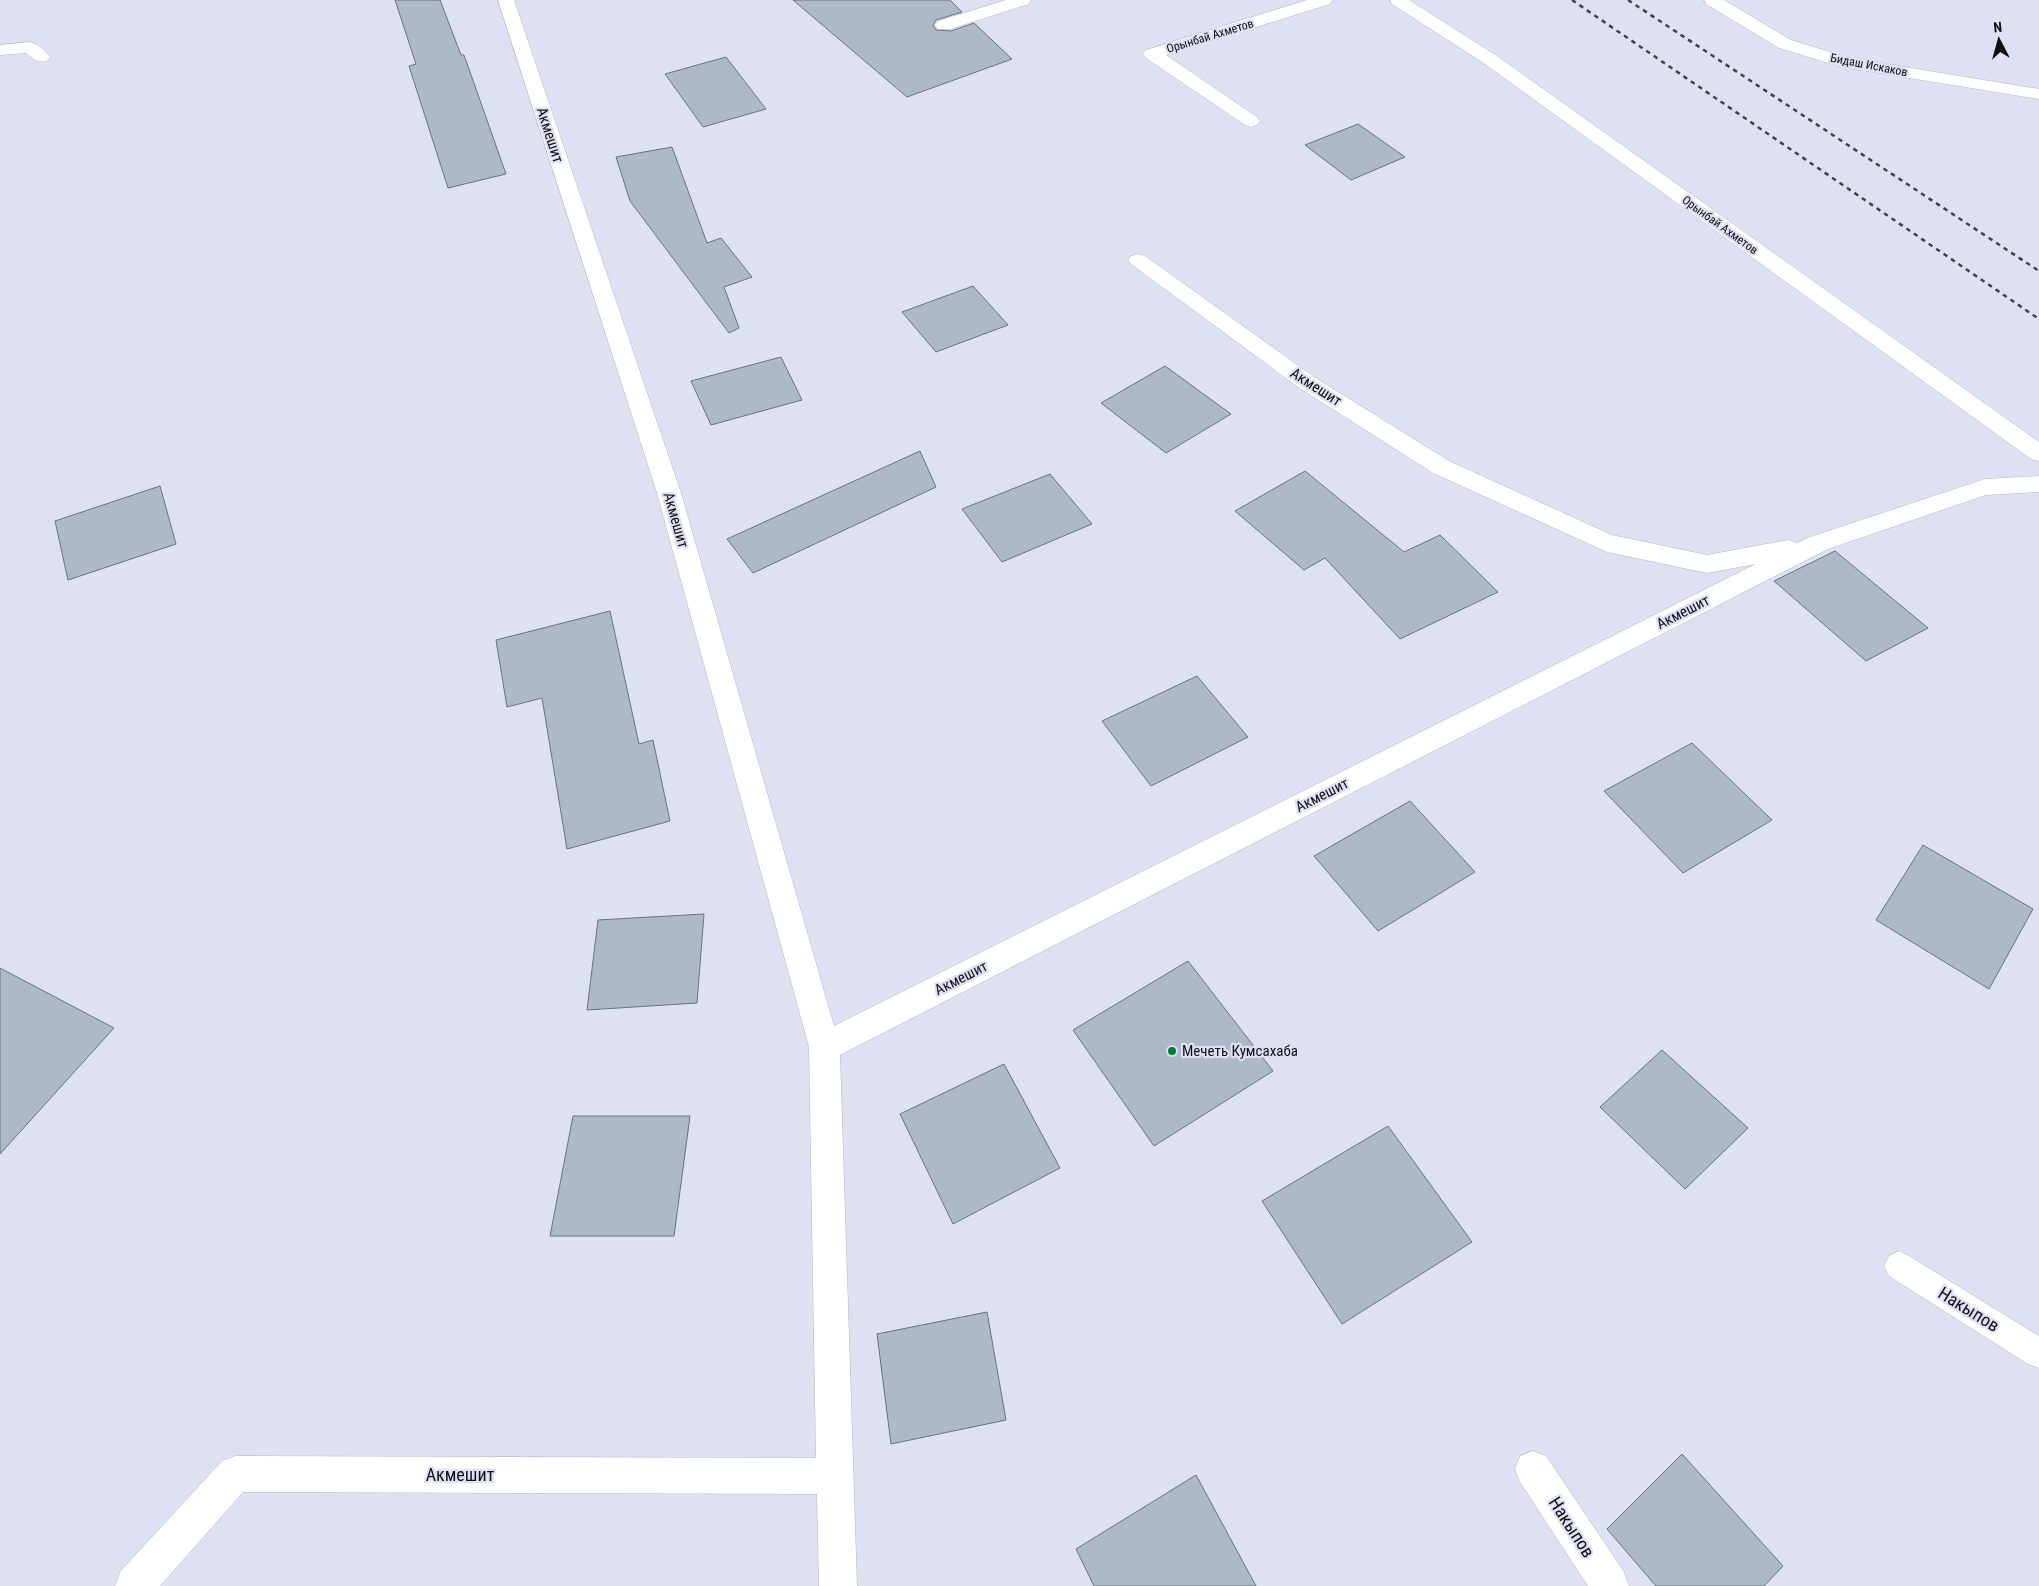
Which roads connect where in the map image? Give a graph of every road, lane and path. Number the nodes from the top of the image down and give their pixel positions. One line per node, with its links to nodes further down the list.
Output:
1 (506, 0): 15 (street, Акмешит)
2 (1022, 0): 6 (street)
3 (1324, 0): 10 (street, Орынбай Ахметов)
4 (1398, 0): 12 (street, Орынбай Ахметов)
5 (1712, 0): 9 (street, Бидаш Искаков)
6 (944, 25)
7 (0, 50): 8 (street)
8 (41, 57)
9 (2039, 94)
10 (1251, 121)
11 (1138, 260): 14 (street, Акмешит)
12 (2039, 453)
13 (2039, 484): 14 (street, Акмешит)
14 (1819, 543): 15 (street, Акмешит)
15 (824, 1047): 19 (street, Акмешит)
16 (1899, 1266): 17 (lane, Накыпов)
17 (2039, 1353)
18 (1533, 1469): 22 (street, Накыпов)
19 (836, 1476): 20 (street, Акмешит); 21 (street, Акмешит)
20 (134, 1586)
21 (838, 1586)
22 (1610, 1586)

